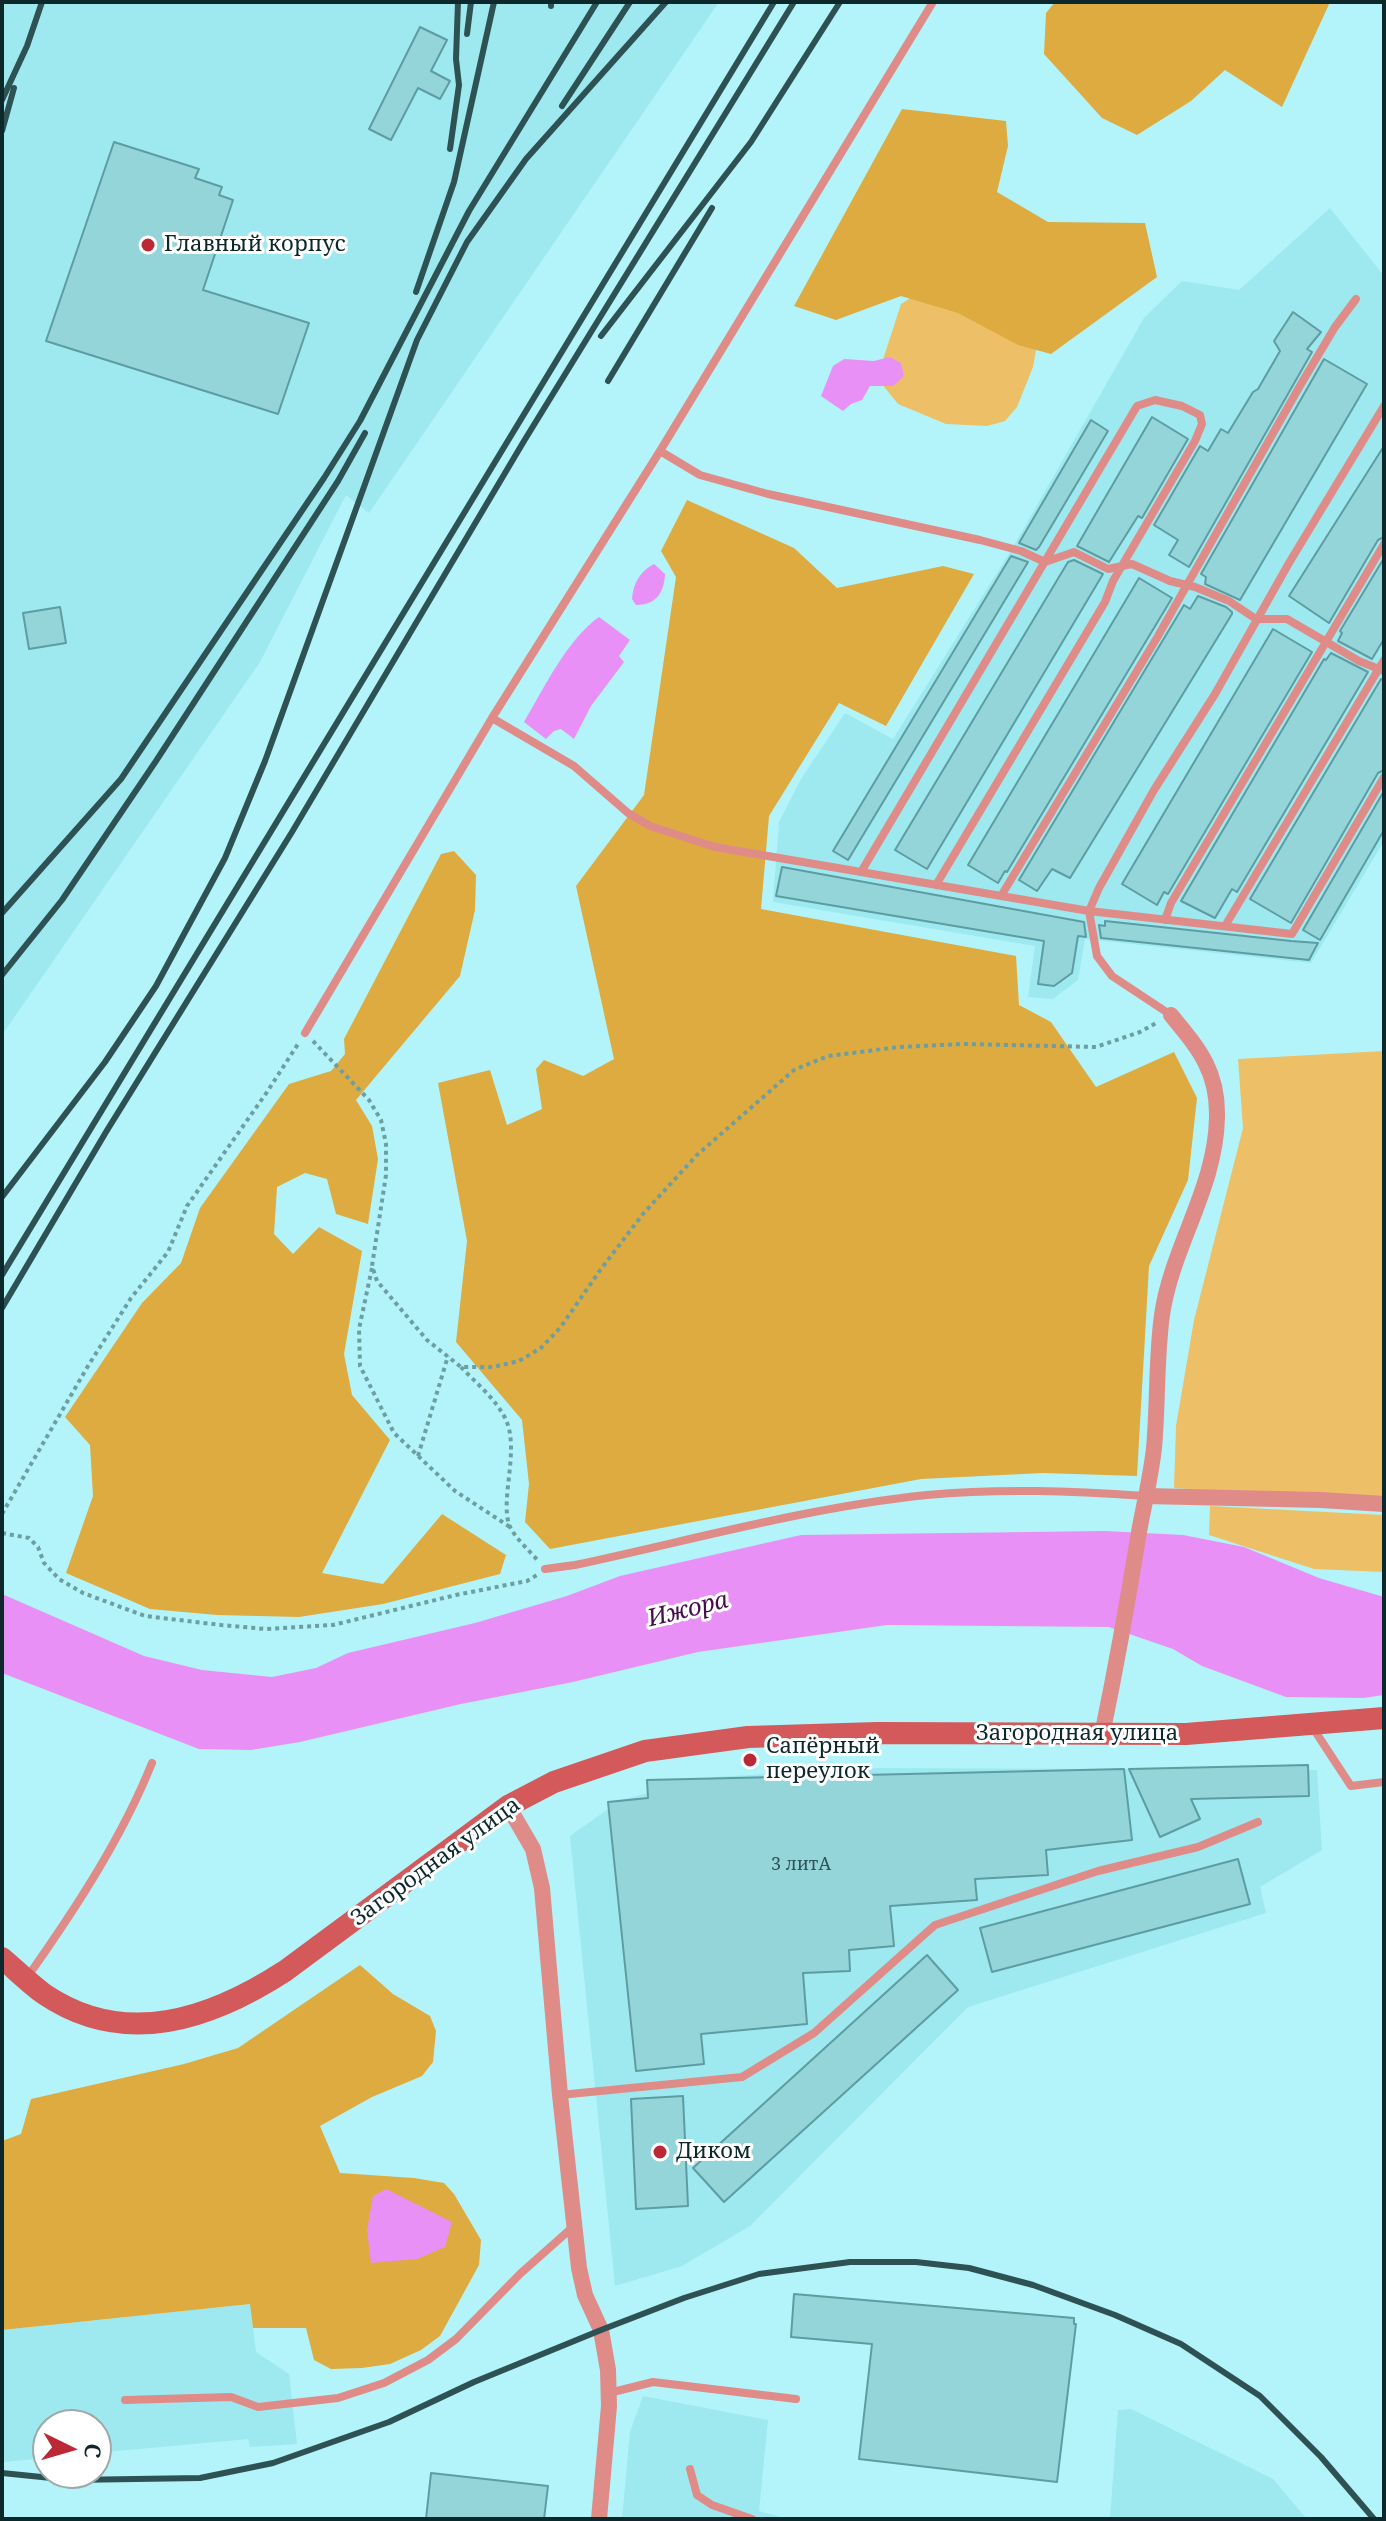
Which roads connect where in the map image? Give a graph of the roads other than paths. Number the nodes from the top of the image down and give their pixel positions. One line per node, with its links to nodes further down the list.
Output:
1 (933, 2): 4 (lane)
2 (1356, 299): 8 (lane)
3 (1384, 406): 9 (lane)
4 (660, 451): 6 (lane); 13 (lane)
5 (1384, 544): 10 (lane)
6 (1045, 562): 7 (lane); 7 (lane); 15 (lane)
7 (1121, 567): 8 (lane); 16 (lane)
8 (1186, 585): 9 (lane); 17 (lane)
9 (1256, 619): 10 (lane); 18 (lane)
10 (1326, 642): 12 (lane); 19 (lane)
11 (1384, 660): 12 (lane)
12 (1381, 670): 20 (lane)
13 (492, 718): 15 (lane); 22 (lane)
14 (1384, 777): 20 (lane)
15 (861, 872): 16 (lane)
16 (936, 885): 17 (lane)
17 (1001, 896): 18 (lane)
18 (1089, 911): 19 (lane); 21 (lane)
19 (1165, 920): 20 (lane)
20 (1225, 926)
21 (1171, 1015): 23 (street)
22 (305, 1033)
23 (1146, 1496): 24 (street); 25 (lane); 28 (street)
24 (1384, 1504)
25 (545, 1569)
26 (1384, 1718): 27 (main road, Загородная улица)
27 (1311, 1725): 28 (main road, Загородная улица); 30 (lane)
28 (1102, 1735): 31 (main road, Загородная улица)
29 (152, 1763): 34 (lane)
30 (1384, 1782)
31 (508, 1806): 34 (main road, Загородная улица); 35 (street)
32 (1258, 1822): 35 (lane)
33 (2, 1958): 34 (main road, Загородная улица)
34 (25, 1979)
35 (560, 2095): 36 (street)
36 (574, 2226): 37 (street); 39 (lane)
37 (609, 2393): 38 (lane); 41 (street)
38 (796, 2399)
39 (125, 2400)
40 (690, 2469): 42 (lane)
41 (599, 2519)
42 (752, 2519)

